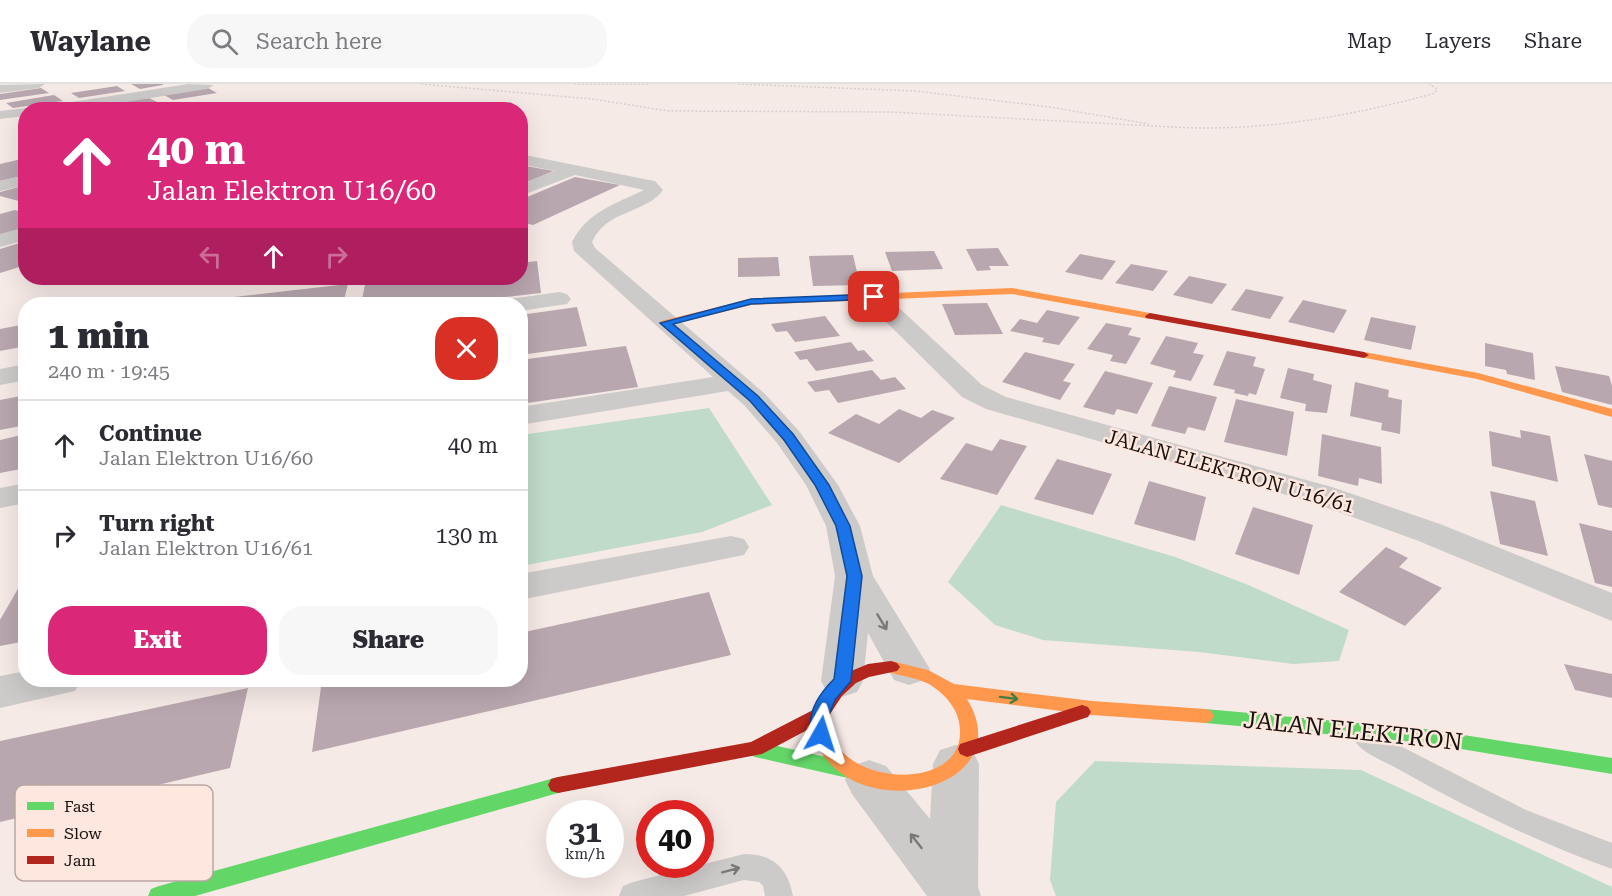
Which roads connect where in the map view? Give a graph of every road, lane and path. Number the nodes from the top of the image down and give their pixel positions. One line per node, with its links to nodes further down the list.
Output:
1 (39, 84): 8 (street)
2 (421, 84): 12 (path)
3 (574, 84): 4 (path)
4 (650, 84)
5 (738, 84): 12 (path)
6 (1429, 84): 12 (path)
7 (207, 85): 9 (street)
8 (0, 89)
9 (98, 102)
10 (18, 113): 11 (street)
11 (0, 115)
12 (1172, 127)
13 (528, 161): 14 (street)
14 (573, 170): 17 (street); 23 (street)
15 (18, 182): 16 (street)
16 (0, 186)
17 (528, 188)
18 (18, 235): 19 (street)
19 (0, 241)
20 (874, 297): 23 (street); 27 (street); 34 (street, JALAN ELEKTRON U16/61)
21 (559, 299): 22 (street)
22 (528, 303)
23 (665, 323): 26 (street)
24 (18, 374): 25 (street)
25 (0, 377)
26 (734, 381): 28 (street); 32 (street)
27 (1612, 413)
28 (528, 415)
29 (18, 495): 30 (street)
30 (0, 498)
31 (730, 547): 33 (street)
32 (854, 576): 35 (street, one-way to 35); 36 (street)
33 (528, 585)
34 (1612, 608)
35 (909, 669): 36 (street); 38 (street)
36 (842, 681): 41 (street)
37 (25, 687): 39 (street)
38 (951, 690): 40 (street, JALAN ELEKTRON, one-way to 40); 44 (street)
39 (0, 692)
40 (1092, 708): 42 (street, JALAN ELEKTRON); 44 (street, JALAN ELEKTRON)
41 (820, 715): 43 (street); 46 (street)
42 (1346, 728): 45 (street, JALAN ELEKTRON); 47 (lane)
43 (755, 748): 46 (street); 49 (street)
44 (962, 756): 46 (street); 50 (street)
45 (1612, 766)
46 (858, 775): 50 (street, one-way to 46)
47 (1612, 856)
48 (213, 881): 51 (street)
49 (213, 881)
50 (953, 892)
51 (159, 896)
52 (633, 896): 53 (lane, one-way to 53)
53 (779, 896)

